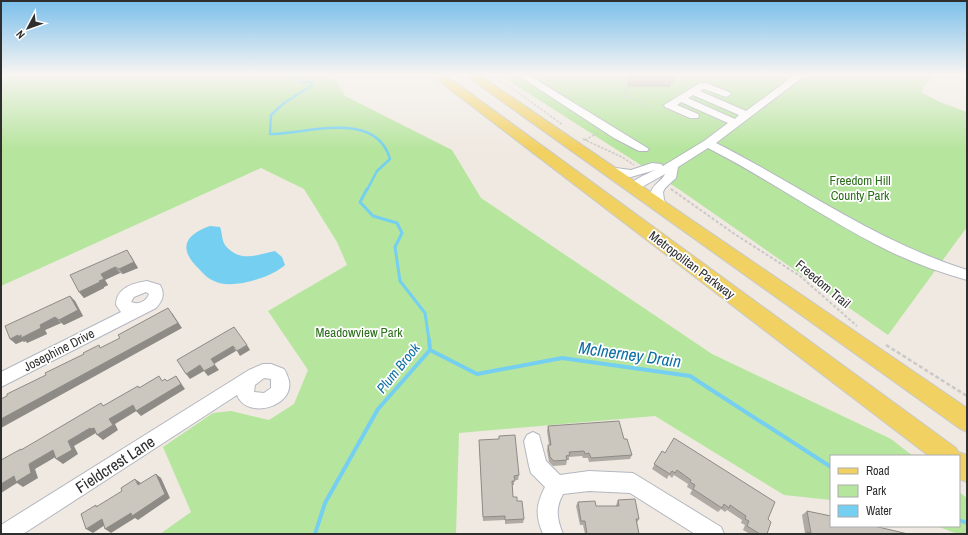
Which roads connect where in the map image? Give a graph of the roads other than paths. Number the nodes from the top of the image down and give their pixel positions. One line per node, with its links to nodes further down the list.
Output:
1 (470, 99): 17 (main road, Metropolitan Parkway)
2 (506, 99): 14 (main road)
3 (559, 99): 12 (street)
4 (679, 99): 9 (street)
5 (683, 99): 10 (street)
6 (710, 99): 8 (street)
7 (769, 99): 8 (street)
8 (747, 115): 10 (street)
9 (694, 116)
10 (736, 123): 11 (street)
11 (708, 143): 13 (street); 18 (street)
12 (643, 149)
13 (673, 165): 14 (street); 15 (street); 16 (street)
14 (608, 171): 15 (main road)
15 (633, 188): 16 (main road); 17 (main road)
16 (665, 210): 26 (main road)
17 (655, 237): 28 (main road, Metropolitan Parkway)
18 (967, 275)
19 (124, 306): 20 (street); 20 (street, Josephine Drive); 21 (street, Josephine Drive)
20 (140, 309): 21 (street, Josephine Drive)
21 (117, 320): 23 (street, Josephine Drive)
22 (252, 377): 24 (street, Fieldcrest Lane); 25 (street); 25 (street, Fieldcrest Lane)
23 (1, 380)
24 (224, 395): 25 (street, Fieldcrest Lane); 30 (street, Fieldcrest Lane)
25 (247, 396)
26 (967, 421)
27 (533, 441): 29 (street)
28 (947, 455)
29 (557, 485): 31 (street); 32 (street)
30 (6, 534)
31 (553, 534)
32 (714, 534)

